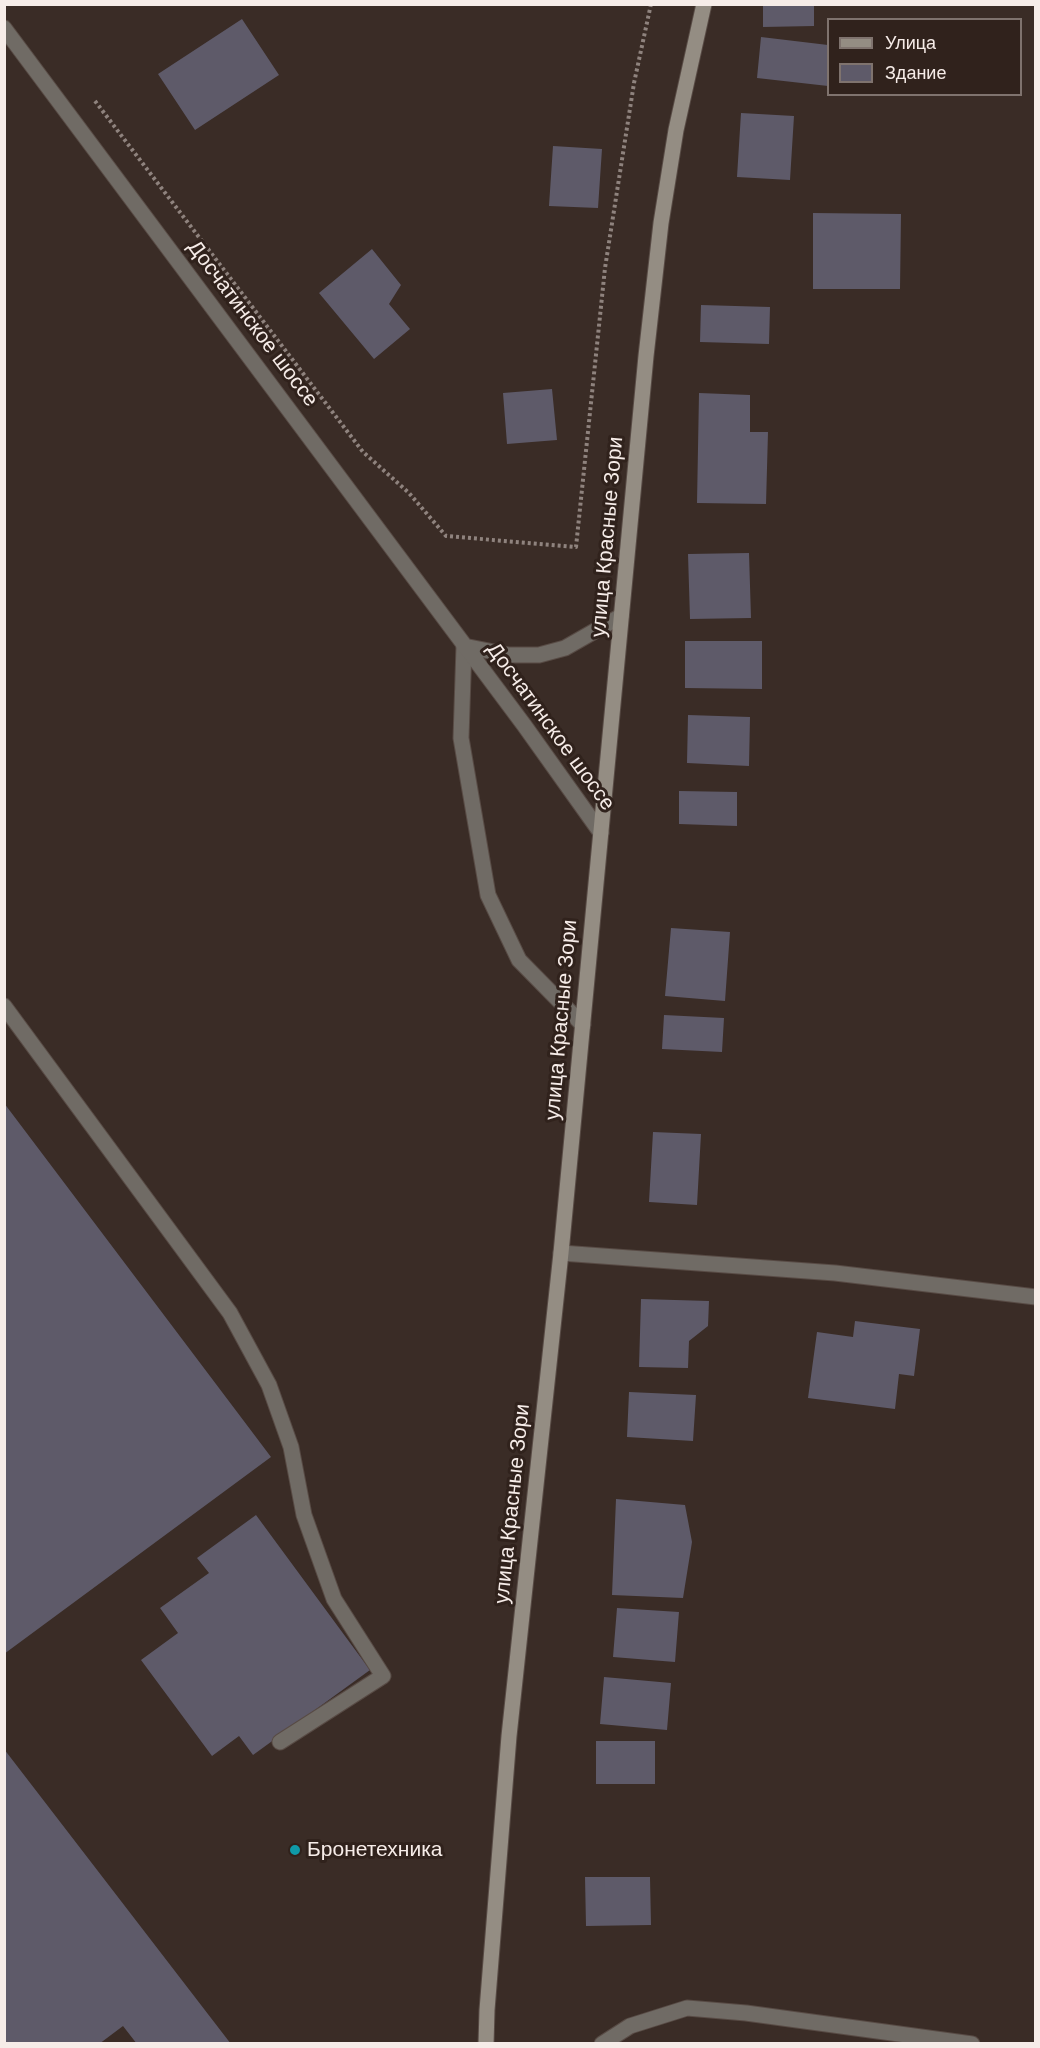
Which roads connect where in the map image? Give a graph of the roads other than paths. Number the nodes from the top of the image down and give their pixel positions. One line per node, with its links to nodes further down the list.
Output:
1 (704, 4): 3 (main road, улица Красные Зори)
2 (4, 28): 4 (street, Досчатинское шоссе)
3 (621, 616): 4 (street, Досчатинское шоссе); 5 (main road, улица Красные Зори)
4 (465, 646): 5 (street, Досчатинское шоссе); 7 (street)
5 (601, 833): 7 (main road, улица Красные Зори)
6 (4, 1006): 10 (street)
7 (583, 1025): 8 (main road, улица Красные Зори)
8 (561, 1253): 9 (street); 11 (main road, улица Красные Зори)
9 (1035, 1297)
10 (280, 1742)
11 (486, 2043)
12 (602, 2043): 13 (street)
13 (972, 2043)

